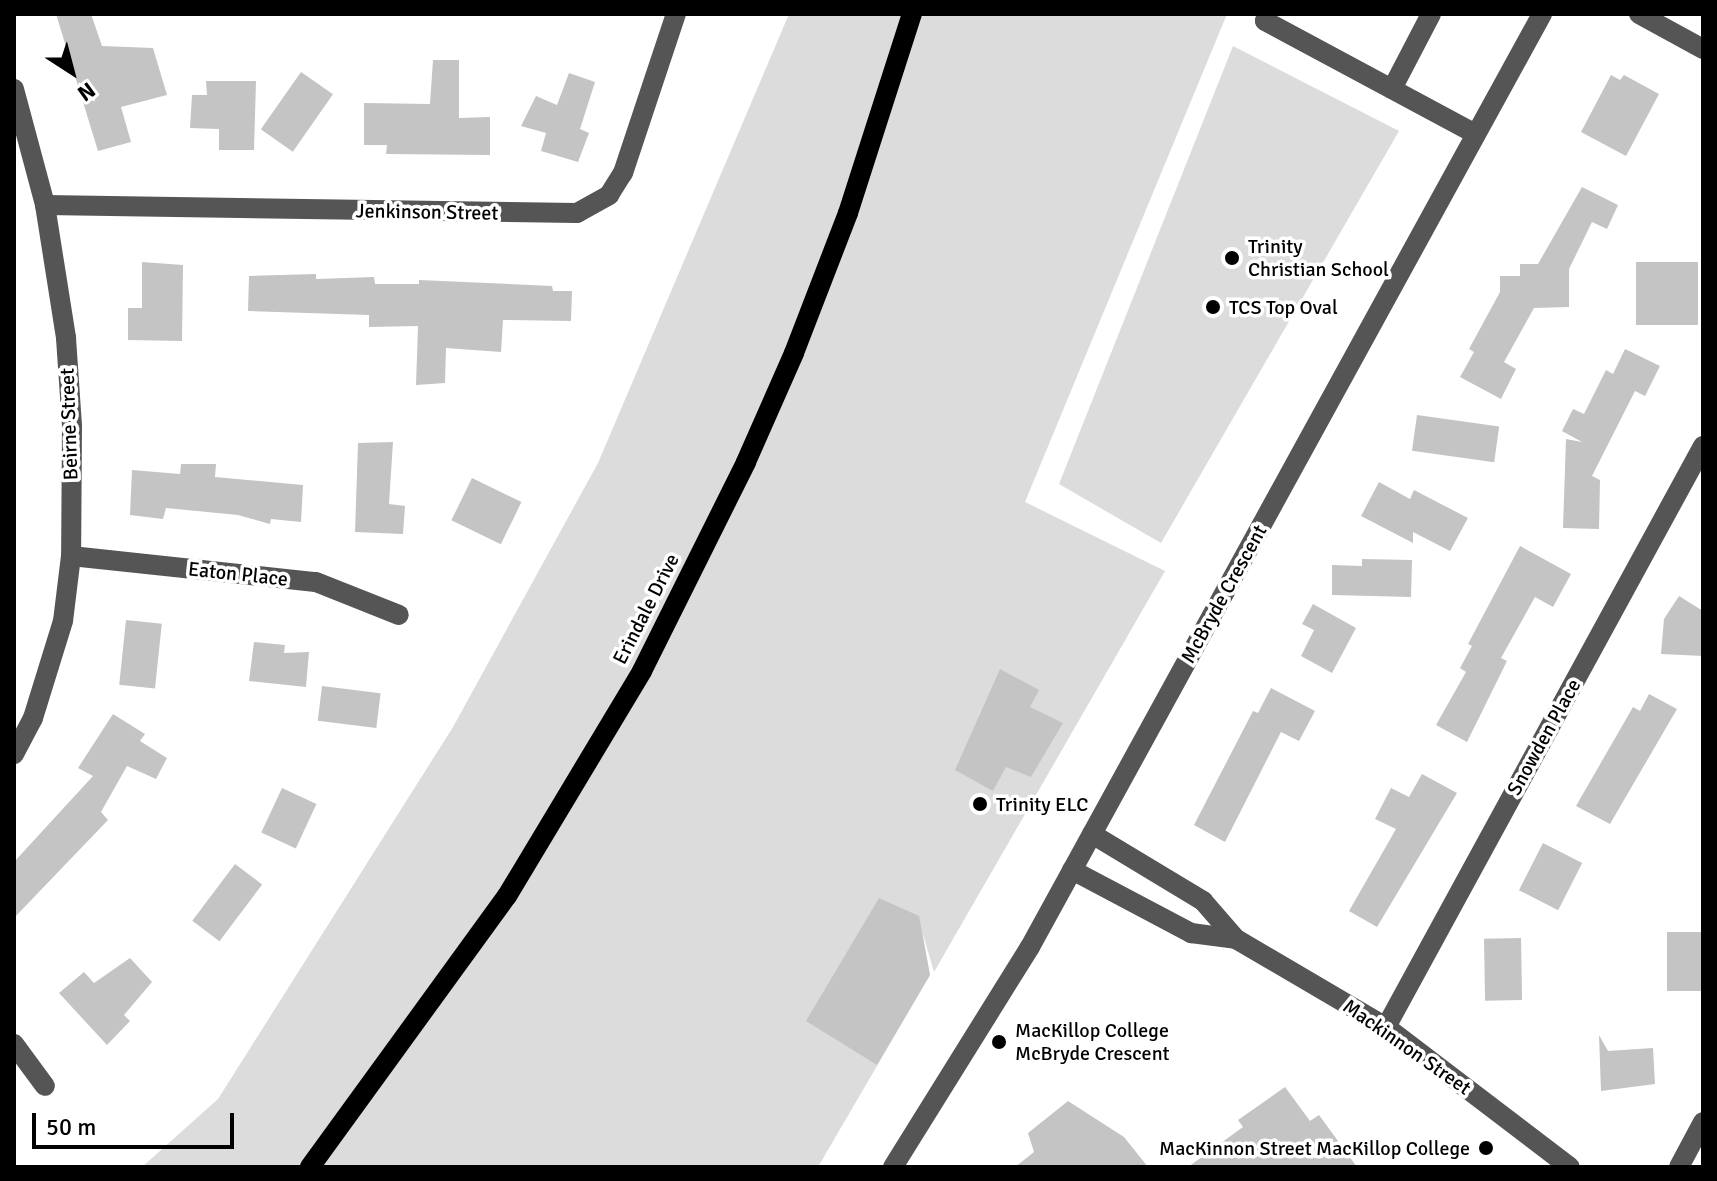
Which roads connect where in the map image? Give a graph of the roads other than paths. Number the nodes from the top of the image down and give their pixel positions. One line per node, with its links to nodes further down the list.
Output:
1 (676, 14): 11 (street, Jenkinson Street)
2 (912, 14): 23 (main road, Erindale Drive)
3 (1267, 14): 8 (street)
4 (1431, 14): 8 (street)
5 (1542, 14): 10 (street, McBryde Crescent)
6 (1639, 14): 7 (street)
7 (1703, 49)
8 (1396, 81): 10 (street)
9 (14, 89): 11 (street, Beirne Street)
10 (1476, 134): 16 (street, McBryde Crescent)
11 (45, 205): 13 (street, Beirne Street)
12 (1703, 446): 19 (street, Snowden Place)
13 (71, 556): 14 (street, Eaton Place); 15 (street, Beirne Street)
14 (399, 615)
15 (14, 754)
16 (1092, 834): 17 (street, McBryde Crescent); 18 (street, Mackinnon Street)
17 (1072, 870): 18 (street, Mackinnon Street); 24 (street, McBryde Crescent)
18 (1236, 939): 19 (street, Mackinnon Street)
19 (1386, 1027): 25 (street, Mackinnon Street)
20 (14, 1044): 21 (street)
21 (45, 1086)
22 (1703, 1122): 26 (street)
23 (310, 1167)
24 (893, 1167)
25 (1570, 1167)
26 (1679, 1167)

